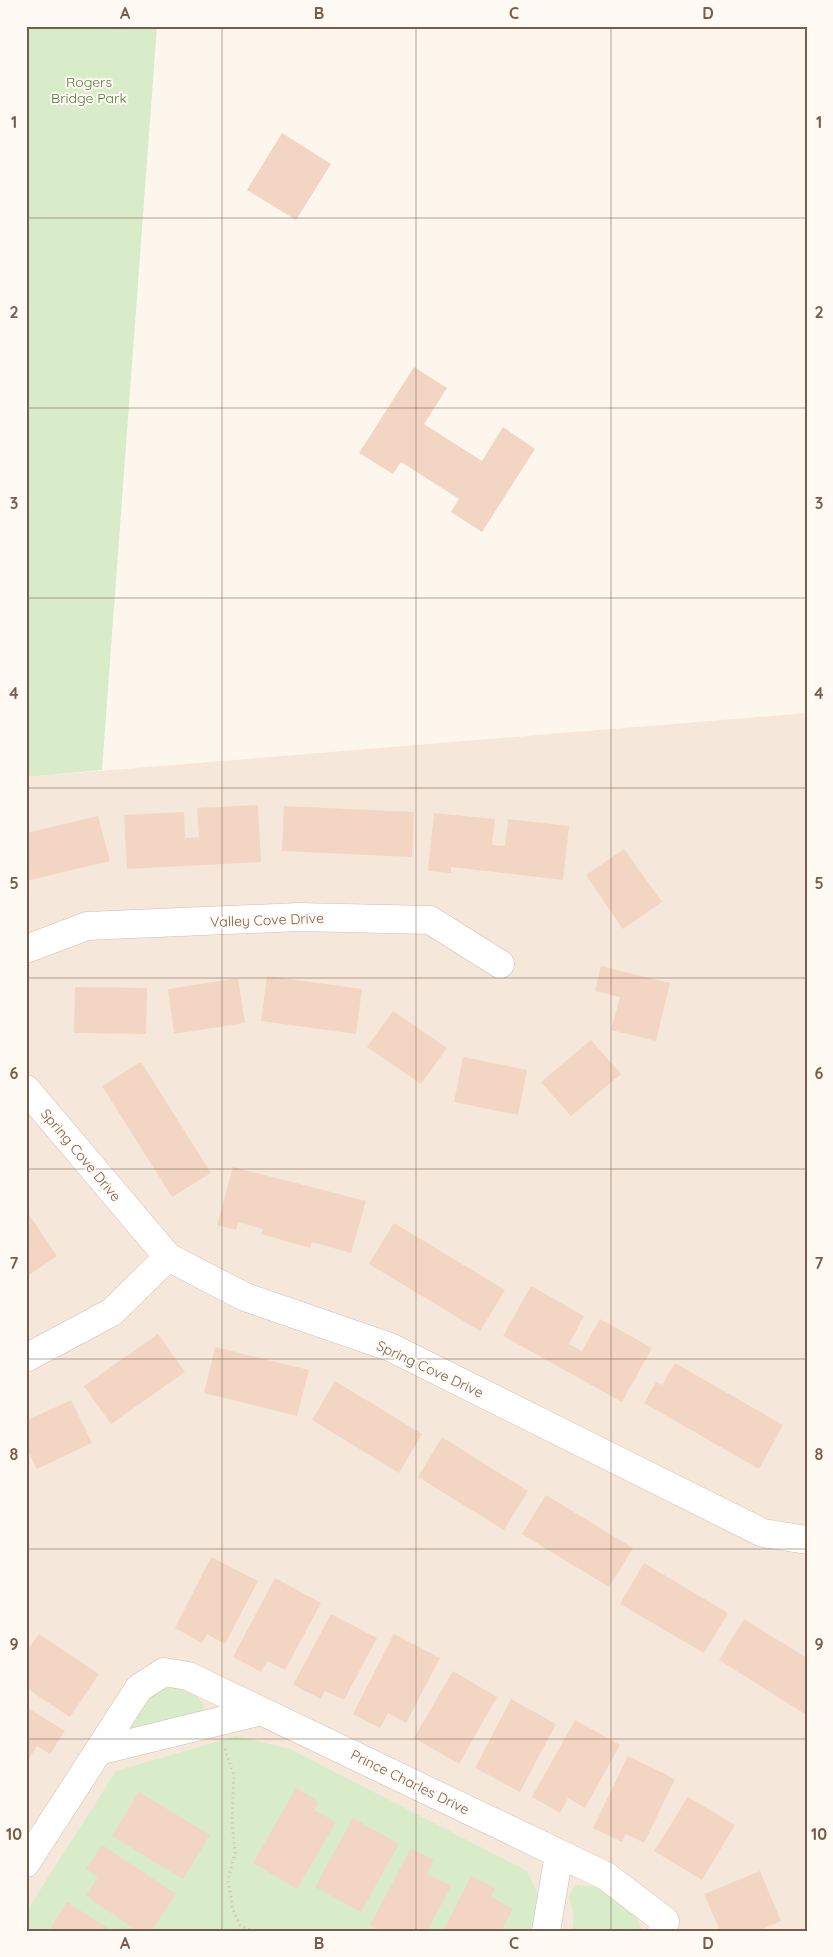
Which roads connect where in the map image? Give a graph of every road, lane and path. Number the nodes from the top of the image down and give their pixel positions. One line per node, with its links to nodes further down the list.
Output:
1 (26, 949): 2 (street, Valley Cove Drive)
2 (500, 964)
3 (26, 1089): 4 (street, Spring Cove Drive)
4 (168, 1257): 5 (street); 6 (street, Spring Cove Drive)
5 (26, 1358)
6 (807, 1540)
7 (261, 1711): 8 (street); 9 (street, Prince Charles Drive); 10 (street, Prince Charles Drive)
8 (216, 1722): 9 (street); 12 (path)
9 (98, 1751): 11 (street, Prince Charles Drive)
10 (559, 1854): 13 (street); 14 (street, Prince Charles Drive)
11 (26, 1863)
12 (252, 1931)
13 (546, 1931)
14 (662, 1931)

